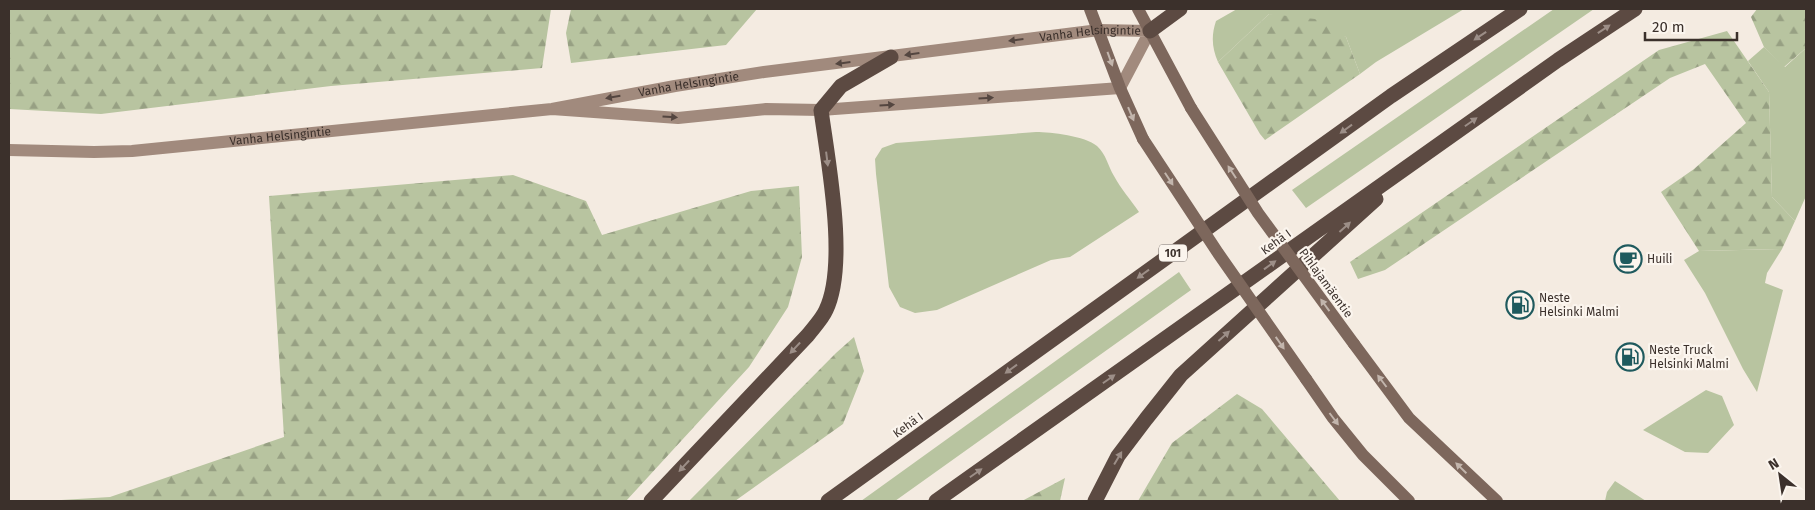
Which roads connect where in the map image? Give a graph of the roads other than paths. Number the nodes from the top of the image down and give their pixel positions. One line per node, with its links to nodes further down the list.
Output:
1 (1090, 9): 6 (main road)
2 (1138, 9): 7 (main road, Pihlajamäentie)
3 (1180, 9): 7 (highway)
4 (1520, 9): 15 (highway, Kehä I / 101, one-way to 15)
5 (1635, 9): 13 (highway, Kehä I, one-way to 5)
6 (1099, 30): 7 (main road, Vanha Helsingintie); 8 (main road, Vanha Helsingintie, one-way to 8); 9 (main road, one-way to 9)
7 (1150, 30): 9 (main road, Vanha Helsingintie); 19 (main road, Pihlajamäentie, one-way to 7, bridge)
8 (892, 57): 10 (main road, Vanha Helsingintie, one-way to 10); 11 (highway)
9 (1120, 88): 11 (main road, Vanha Helsingintie, one-way to 9); 18 (main road, one-way to 18, bridge)
10 (552, 109): 11 (main road, Vanha Helsingintie, one-way to 11); 12 (main road, Vanha Helsingintie)
11 (821, 110): 14 (highway, one-way to 14)
12 (9, 150)
13 (1431, 150): 16 (highway, Kehä I, one-way to 13); 17 (highway, one-way to 13)
14 (651, 501)
15 (828, 501)
16 (936, 501)
17 (1095, 501)
18 (1408, 501)
19 (1497, 501)

